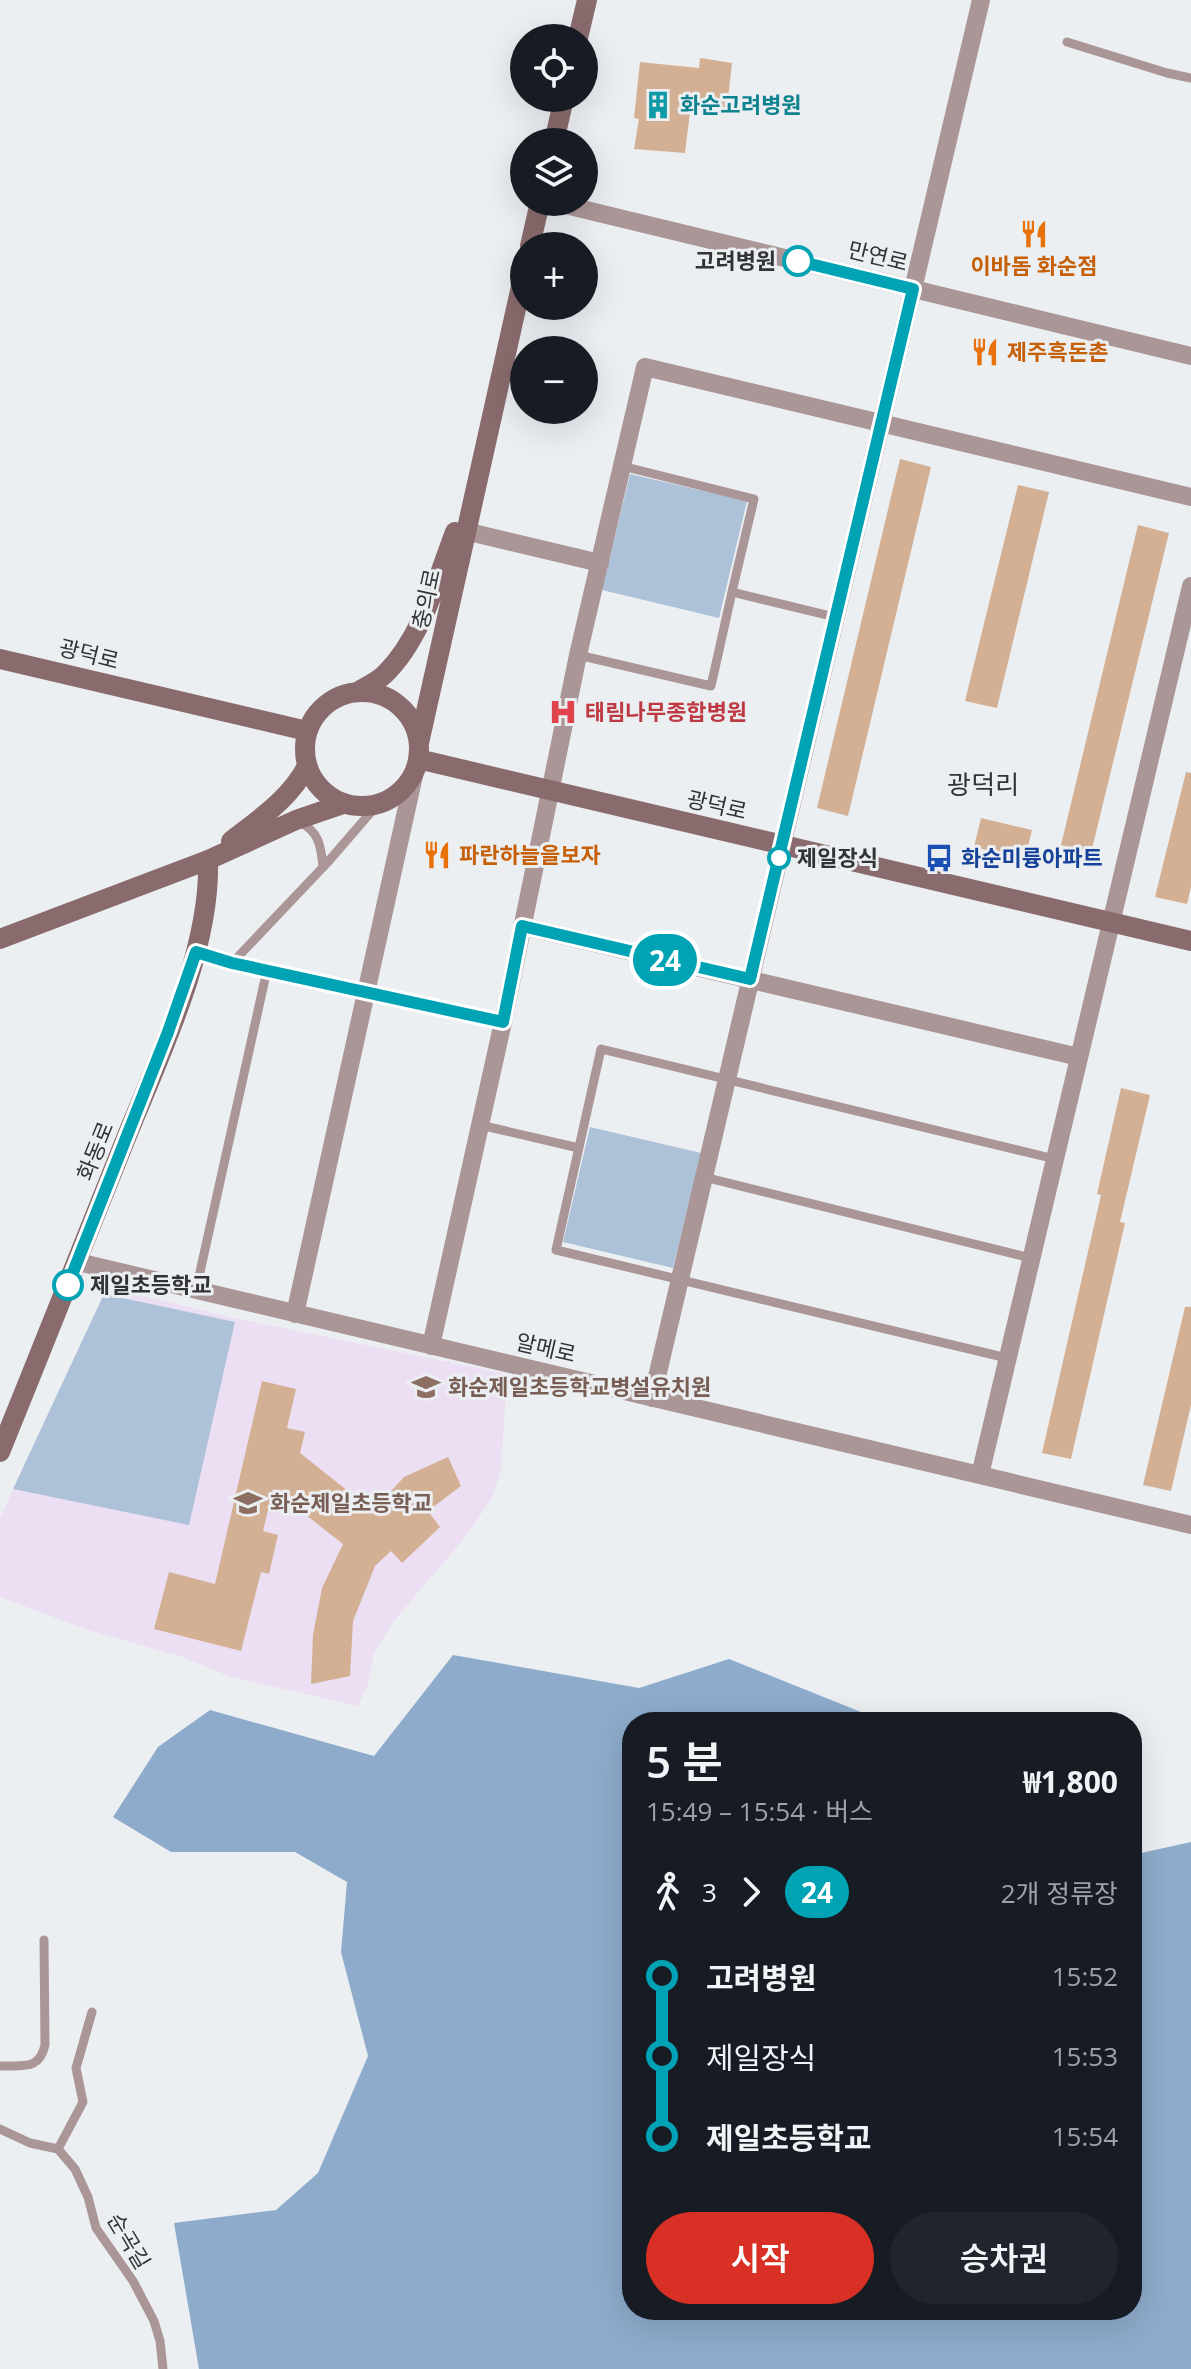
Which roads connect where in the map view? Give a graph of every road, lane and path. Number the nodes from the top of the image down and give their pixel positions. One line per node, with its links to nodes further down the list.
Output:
1 (587, 0): 3 (street)
2 (981, 0): 7 (street)
3 (581, 24)
4 (1067, 42): 5 (lane)
5 (1191, 78)
6 (598, 213): 7 (street, 만연로)
7 (913, 289): 9 (street, 만연로); 10 (street)
8 (513, 320): 11 (street, 충의로)
9 (1191, 356)
10 (881, 424): 12 (street); 13 (street); 18 (street)
11 (480, 465): 14 (street, 충의로); 21 (street, 충의로)
12 (622, 466): 15 (street); 17 (lane)
13 (1191, 497)
14 (465, 531): 15 (street); 23 (street, 충의로)
15 (600, 563): 19 (street)
16 (1191, 586): 32 (street)
17 (732, 592): 18 (lane); 19 (lane)
18 (835, 617): 29 (street)
19 (578, 655): 25 (street)
20 (0, 659): 22 (street, 광덕로)
21 (359, 691): 22 (street); 23 (street)
22 (307, 731): 24 (street)
23 (417, 758): 25 (street, 광덕로); 27 (street); 40 (street)
24 (307, 766): 26 (street); 30 (street)
25 (549, 790): 29 (street, 광덕로); 33 (street)
26 (343, 804): 27 (street); 28 (street)
27 (378, 804): 31 (lane)
28 (296, 820): 30 (street); 31 (lane)
29 (782, 845): 32 (street, 광덕로); 39 (street)
30 (208, 860): 34 (street); 36 (street, 화동로)
31 (325, 865): 37 (lane)
32 (1111, 922): 35 (street, 광덕로); 42 (street)
33 (522, 926): 39 (street); 41 (street)
34 (0, 939)
35 (1191, 941)
36 (196, 952): 37 (lane); 49 (street, 화동로)
37 (232, 963): 38 (lane)
38 (267, 970): 40 (lane); 51 (lane)
39 (750, 979): 42 (street); 43 (street)
40 (366, 992): 41 (lane); 52 (street)
41 (503, 1022): 44 (street)
42 (1079, 1057): 46 (street)
43 (727, 1079): 45 (lane); 46 (lane); 47 (street)
44 (480, 1125): 45 (lane); 53 (street)
45 (579, 1148): 50 (lane)
46 (1055, 1159): 48 (street)
47 (704, 1177): 48 (lane); 50 (street)
48 (1031, 1258): 54 (street)
49 (78, 1262): 51 (street, 알메로); 56 (street, 화동로)
50 (680, 1279): 54 (lane); 55 (street)
51 (196, 1290): 52 (street, 알메로)
52 (295, 1314): 53 (street, 알메로)
53 (431, 1346): 55 (street, 알메로)
54 (1007, 1358): 57 (street)
55 (652, 1398): 57 (street, 알메로)
56 (0, 1452)
57 (980, 1475): 58 (street, 알메로)
58 (1191, 1525)
59 (44, 1940): 61 (lane)
60 (92, 2012): 63 (lane)
61 (0, 2066)
62 (0, 2129): 63 (lane)
63 (58, 2149): 64 (lane, 순곡길)
64 (163, 2369)

